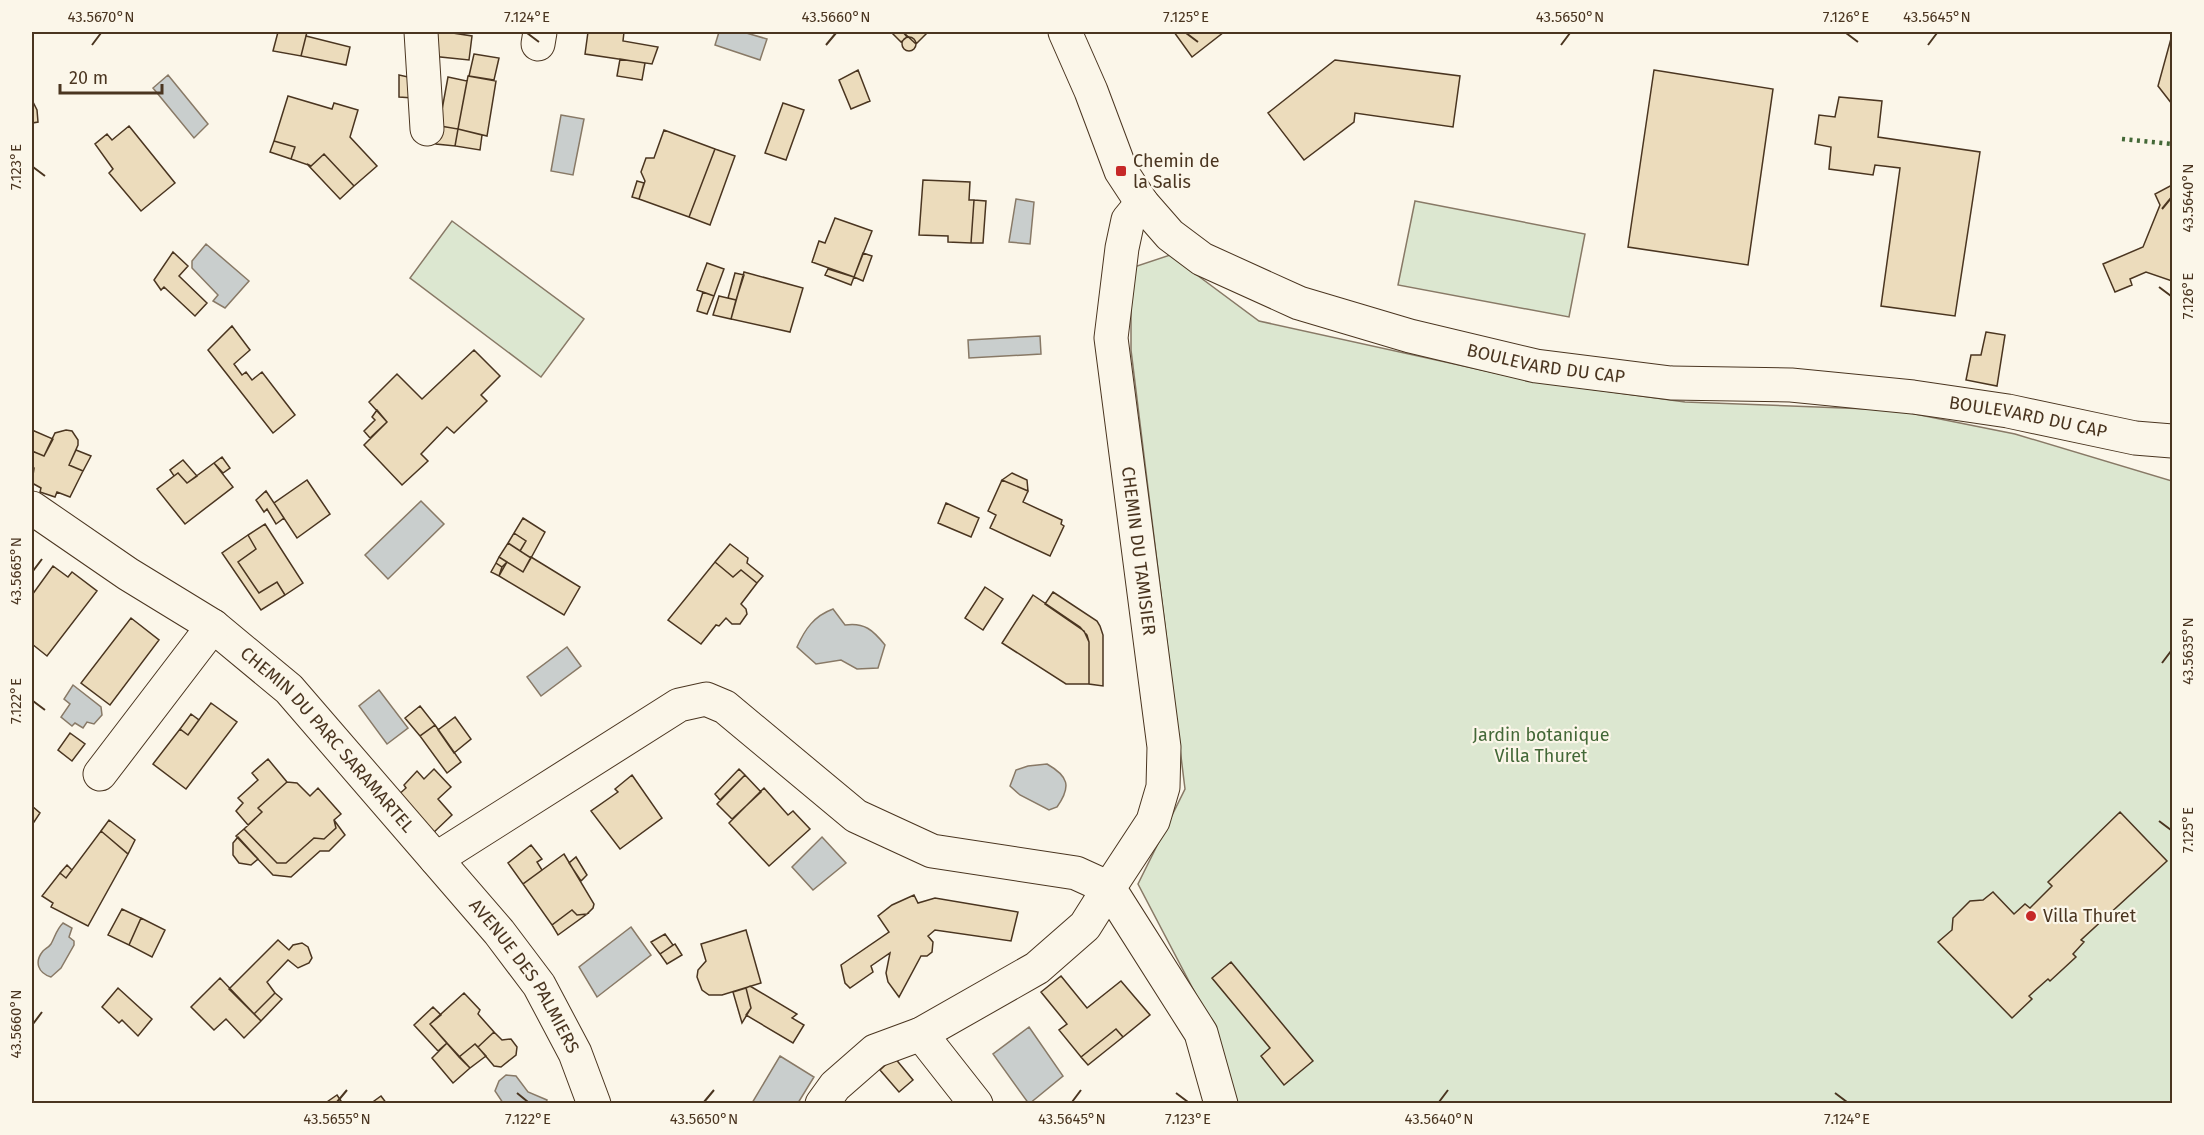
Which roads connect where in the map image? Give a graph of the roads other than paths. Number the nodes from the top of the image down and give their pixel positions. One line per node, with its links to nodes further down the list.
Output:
1 (421, 32): 3 (street)
2 (1065, 32): 4 (street, BOULEVARD DU CAP)
3 (427, 129)
4 (1142, 203): 5 (street, BOULEVARD DU CAP); 10 (street, CHEMIN DU TAMISIER)
5 (2172, 441)
6 (34, 516): 7 (street, CHEMIN DU PARC SARAMARTEL)
7 (213, 626): 8 (street); 9 (street, CHEMIN DU PARC SARAMARTEL)
8 (100, 774)
9 (436, 859): 10 (street); 12 (street, AVENUE DES PALMIERS)
10 (1109, 888): 11 (street, CHEMIN DU TAMISIER); 15 (street)
11 (921, 1034): 13 (street, CHEMIN DU TAMISIER); 14 (street)
12 (594, 1104)
13 (822, 1104)
14 (976, 1104)
15 (1221, 1104)

